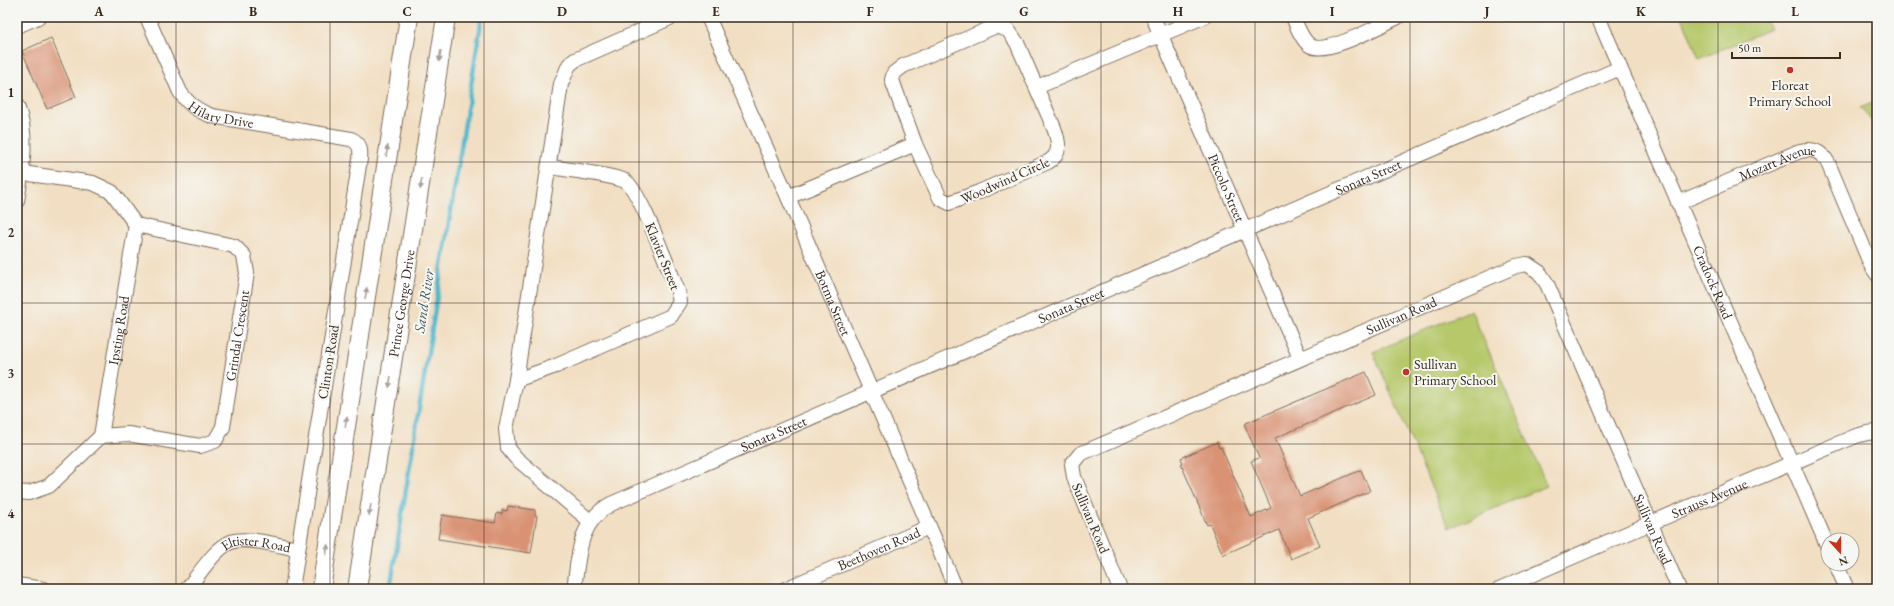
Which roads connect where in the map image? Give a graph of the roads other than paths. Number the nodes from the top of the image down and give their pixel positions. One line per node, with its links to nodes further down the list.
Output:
1 (38, 17): 12 (street)
2 (147, 17): 17 (street, Hilary Drive)
3 (408, 17): 44 (main road, one-way to 3)
4 (446, 17): 45 (main road, Prince George Drive, one-way to 45)
5 (672, 17): 19 (street)
6 (708, 17): 21 (street, Botma Street)
7 (1153, 17): 13 (street, Piccolo Street)
8 (1203, 17): 13 (street)
9 (1293, 17): 10 (street)
10 (1398, 17)
11 (1598, 17): 14 (street, Cradock Road)
12 (17, 26)
13 (1161, 35): 15 (street); 25 (street, Piccolo Street)
14 (1620, 68): 23 (street, Cradock Road); 25 (street, Sonata Street)
15 (1037, 87): 18 (street, Woodwind Circle); 18 (street, Woodwind Circle)
16 (17, 106): 20 (street)
17 (351, 139): 38 (street, Clinton Road)
18 (916, 144): 21 (street)
19 (550, 167): 28 (street); 28 (street, Klavier Street)
20 (22, 172): 22 (street); 24 (street)
21 (788, 198): 29 (street, Botma Street)
22 (17, 201)
23 (1678, 202): 26 (street, Mozart Avenue); 32 (street, Cradock Road)
24 (136, 225): 31 (street, Ipsting Road); 31 (street, Grindal Crescent)
25 (1245, 230): 27 (street, Piccolo Street); 29 (street, Sonata Street)
26 (1877, 274)
27 (1300, 358): 35 (street, Sullivan Road); 49 (street, Sullivan Road)
28 (516, 380): 34 (street)
29 (871, 392): 34 (street, Sonata Street); 36 (street, Botma Street)
30 (1877, 432): 32 (street, Strauss Avenue)
31 (101, 436): 33 (street)
32 (1791, 464): 35 (street, Strauss Avenue); 37 (street, Cradock Road)
33 (17, 492)
34 (590, 521): 46 (street, Sonata Street)
35 (1650, 522): 50 (street, Strauss Avenue); 51 (street, Sullivan Road)
36 (928, 528): 47 (street, Beethoven Road); 48 (street, Botma Street)
37 (1821, 532)
38 (298, 549): 42 (street, Eltister Road); 43 (street, Clinton Road)
39 (1840, 572): 52 (street)
40 (17, 584): 41 (street)
41 (43, 589)
42 (187, 589)
43 (292, 589)
44 (321, 589)
45 (357, 589)
46 (574, 589)
47 (786, 589)
48 (956, 589)
49 (1120, 589)
50 (1499, 589)
51 (1680, 589)
52 (1847, 589)

